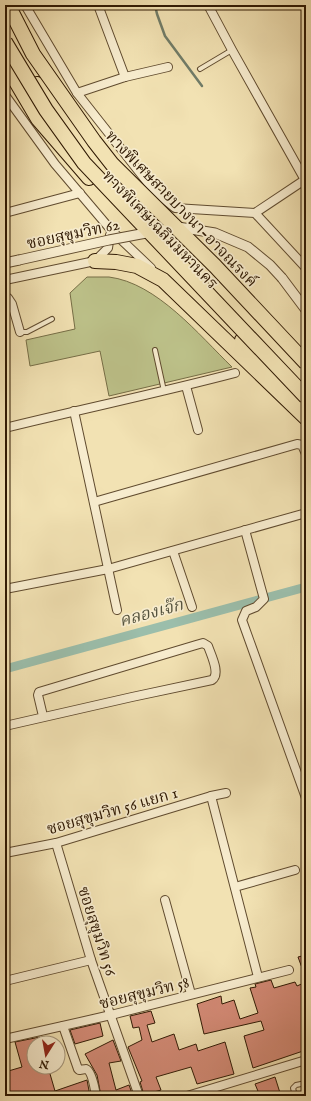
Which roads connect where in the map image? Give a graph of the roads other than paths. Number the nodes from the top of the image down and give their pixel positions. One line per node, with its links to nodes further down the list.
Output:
1 (8, 5): 30 (highway, ทางพิเศษสายบางนา-อาจณรงค์, bridge)
2 (26, 5): 12 (street)
3 (98, 5): 11 (street)
4 (208, 5): 7 (street)
5 (5, 33): 32 (highway, ทางพิเศษเฉลิมมหานคร)
6 (5, 42): 35 (highway, bridge)
7 (232, 50): 10 (lane); 15 (street)
8 (5, 63): 36 (highway, ทางพิเศษเฉลิมมหานคร)
9 (168, 67): 11 (street)
10 (200, 70)
11 (125, 77): 12 (street)
12 (77, 93): 18 (street)
13 (5, 95): 14 (street)
14 (8, 107): 16 (street)
15 (305, 179): 18 (street)
16 (80, 194): 17 (street); 19 (street)
17 (5, 213)
18 (255, 213): 22 (street)
19 (111, 230): 20 (street); 24 (street)
20 (95, 262): 23 (street); 24 (highway)
21 (5, 263): 26 (street, ซอยสุขุมวิท 62, bridge)
22 (306, 268)
23 (5, 280)
24 (163, 280): 38 (highway)
25 (5, 297): 28 (street)
26 (306, 310)
27 (52, 319): 28 (lane)
28 (20, 332)
29 (155, 350): 34 (lane)
30 (306, 363)
31 (235, 373): 33 (street)
32 (306, 378)
33 (186, 386): 34 (street); 40 (street)
34 (164, 392): 37 (street)
35 (306, 397)
36 (306, 408)
37 (74, 411): 39 (street); 42 (street)
38 (306, 418)
39 (5, 428)
40 (198, 430)
41 (306, 454): 42 (street)
42 (94, 502): 46 (street)
43 (306, 513): 44 (street)
44 (244, 530): 45 (street); 54 (street)
45 (173, 550): 46 (street); 48 (street)
46 (108, 569): 47 (street); 49 (street)
47 (5, 588)
48 (192, 607)
49 (118, 610)
50 (43, 716): 50 (street); 51 (street)
51 (5, 726)
52 (226, 793): 53 (street, ซอยสุขุมวิท 56 แยก 1)
53 (211, 796): 55 (street, ซอยสุขุมวิท 56 แยก 1); 58 (street)
54 (306, 798)
55 (56, 843): 56 (street, ซอยสุขุมวิท 56 แยก 1); 60 (street, ซอยสุขุมวิท 56)
56 (5, 853)
57 (295, 870): 58 (street)
58 (235, 887): 62 (street)
59 (165, 900): 64 (street)
60 (91, 960): 63 (street); 65 (street, ซอยสุขุมวิท 56)
61 (289, 970): 62 (street, ซอยสุขุมวิท 58)
62 (258, 977): 64 (street, ซอยสุขุมวิท 58)
63 (5, 981)
64 (191, 994): 65 (street, ซอยสุขุมวิท 58)
65 (111, 1015): 66 (street, ซอยสุขุมวิท 58); 71 (street, ซอยสุขุมวิท 56)
66 (63, 1026): 67 (street, ซอยสุขุมวิท 58); 70 (street)
67 (5, 1039)
68 (306, 1060): 72 (street)
69 (306, 1083): 73 (lane)
70 (96, 1096)
71 (139, 1096)
72 (187, 1096)
73 (295, 1096)

